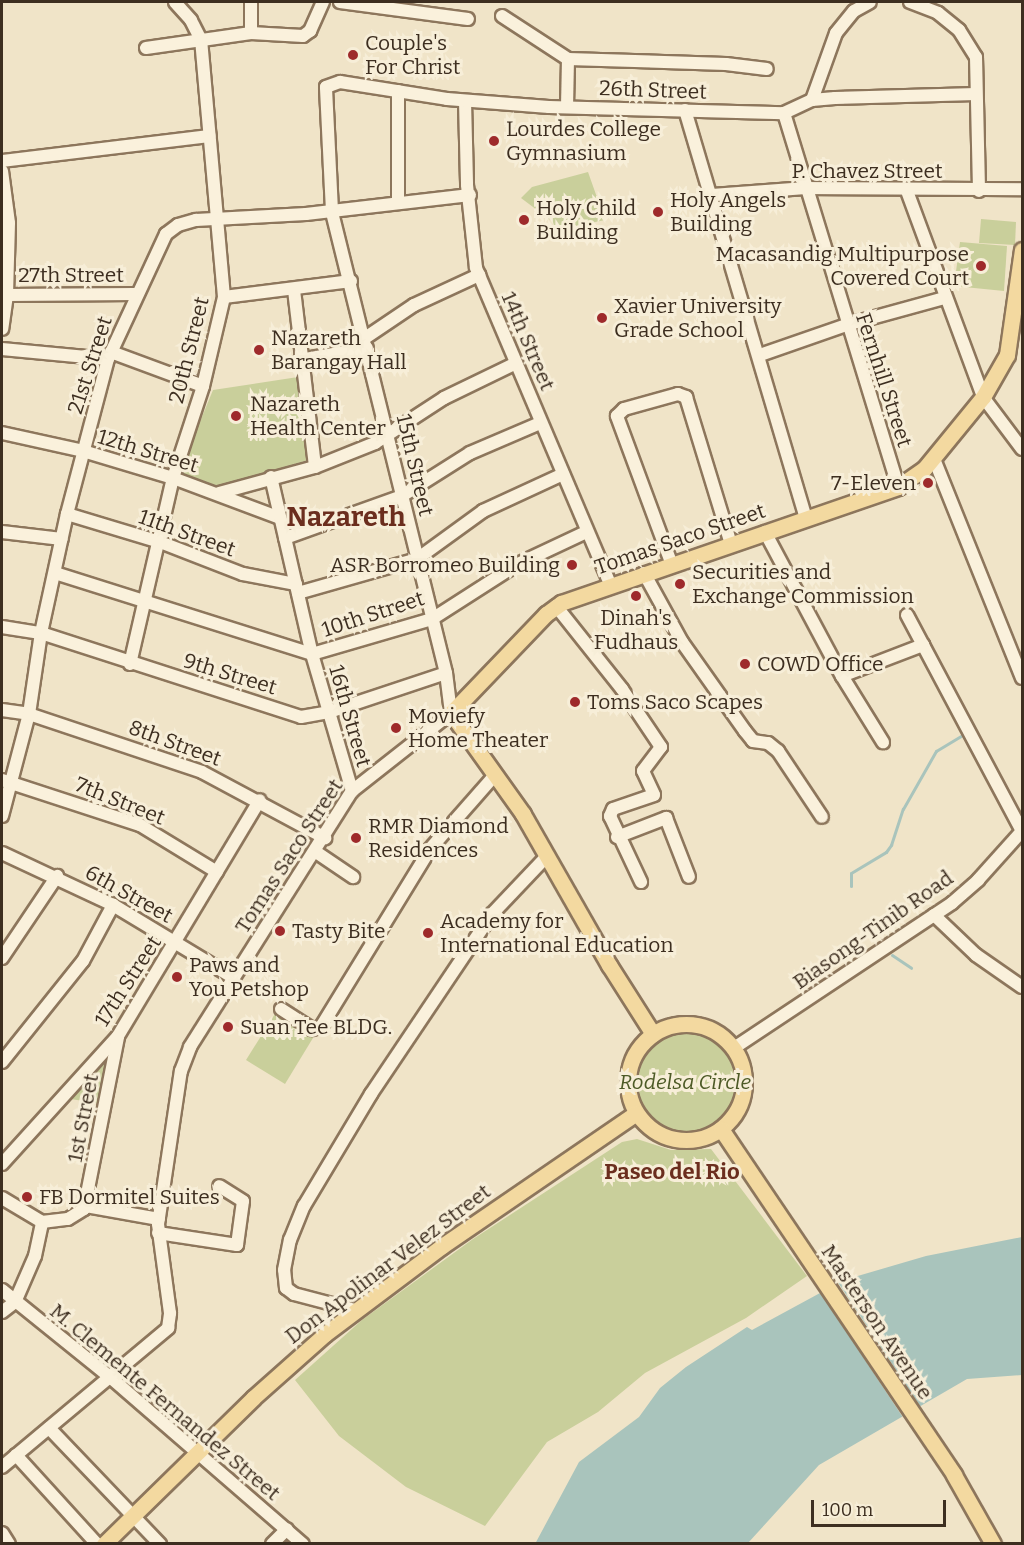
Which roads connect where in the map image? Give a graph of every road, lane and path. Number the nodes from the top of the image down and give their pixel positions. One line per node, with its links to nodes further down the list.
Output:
1 (175, 2): 10 (street)
2 (251, 2): 9 (street)
3 (323, 2): 9 (street)
4 (340, 2): 8 (street)
5 (870, 2): 17 (street)
6 (910, 2): 16 (street)
7 (502, 16): 12 (street)
8 (468, 19)
9 (251, 33): 10 (street)
10 (201, 40): 11 (street); 22 (street, 20th Street)
11 (146, 48)
12 (568, 59): 13 (street); 19 (street)
13 (767, 69)
14 (328, 84): 15 (street, 26th Street); 32 (street, 15th Street)
15 (398, 91): 18 (street, 26th Street); 31 (street)
16 (976, 94): 17 (street, 26th Street); 27 (street)
17 (812, 100): 21 (street, 26th Street)
18 (465, 101): 19 (street, 26th Street); 29 (street, 14th Street)
19 (567, 107): 20 (street, 26th Street)
20 (685, 110): 21 (street, 26th Street); 30 (street)
21 (784, 113): 25 (street, Fernhill Street)
22 (210, 136): 23 (street); 33 (street, 20th Street)
23 (2, 161)
24 (2, 171): 39 (street)
25 (806, 188): 28 (street, P. Chavez Street); 30 (street, P. Chavez Street); 42 (street, Fernhill Street)
26 (1023, 189): 27 (street, P. Chavez Street)
27 (978, 190): 28 (street, P. Chavez Street)
28 (907, 191): 41 (street)
29 (470, 195): 31 (street, 21st Street); 35 (street, 14th Street)
30 (712, 195): 47 (street)
31 (398, 201): 32 (street, 21st Street)
32 (332, 211): 33 (street, 21st Street); 36 (street, 15th Street)
33 (218, 218): 38 (street, 21st Street); 40 (street, 20th Street)
34 (1023, 250): 51 (main road, Tomas Saco Street)
35 (479, 275): 44 (street); 49 (street, 14th Street)
36 (351, 281): 37 (street); 44 (street, 15th Street)
37 (294, 290): 40 (street); 48 (street)
38 (135, 294): 39 (street, 27th Street); 46 (street, 21st Street)
39 (7, 295): 43 (street)
40 (224, 297): 50 (street, 20th Street)
41 (944, 298): 42 (street); 51 (street)
42 (846, 325): 47 (street); 62 (street, Fernhill Street)
43 (2, 329)
44 (366, 343): 48 (street); 54 (street, 15th Street)
45 (2, 349): 46 (street)
46 (110, 355): 50 (street); 56 (street, 21st Street)
47 (759, 355): 67 (street)
48 (300, 360): 58 (street)
49 (516, 363): 52 (street, 14th Street); 54 (street)
50 (203, 386): 61 (street, 20th Street)
51 (983, 397): 55 (street); 57 (main road, Tomas Saco Street)
52 (540, 423): 59 (street, 14th Street); 64 (street)
53 (2, 433): 56 (street, 12th Street)
54 (389, 436): 58 (street); 64 (street, 15th Street)
55 (1023, 448)
56 (83, 451): 61 (street, 12th Street); 65 (street, 21st Street)
57 (934, 459): 62 (main road, Tomas Saco Street); 92 (street)
58 (315, 467): 60 (street)
59 (563, 474): 69 (street, 14th Street); 75 (street, 11th Street)
60 (271, 477): 63 (street); 66 (street, 16th Street)
61 (173, 478): 63 (street, 12th Street); 73 (street, 20th Street)
62 (898, 487): 67 (main road, Tomas Saco Street)
63 (219, 493): 66 (street, 12th Street)
64 (402, 496): 71 (street); 75 (street, 15th Street)
65 (67, 514): 72 (street, 21st Street); 73 (street, 11th Street)
66 (280, 518): 71 (street, 16th Street)
67 (806, 518): 70 (main road, Tomas Saco Street)
68 (2, 532): 72 (street)
69 (586, 532): 79 (street, 14th Street); 84 (street, 10th Street)
70 (765, 532): 74 (main road, Tomas Saco Street); 91 (street)
71 (285, 538): 80 (street, 16th Street)
72 (62, 539): 77 (street, 21st Street)
73 (160, 542): 80 (street, 11th Street); 81 (street, 20th Street)
74 (731, 544): 76 (main road, Tomas Saco Street); 76 (street)
75 (417, 559): 80 (street, 11th Street); 84 (street, 15th Street)
76 (672, 565): 78 (main road, Tomas Saco Street)
77 (55, 573): 81 (street, 10th Street); 86 (street, 21st Street)
78 (644, 573): 79 (main road, Tomas Saco Street); 103 (street)
79 (610, 584): 82 (main road, Tomas Saco Street)
80 (297, 589): 88 (street, 16th Street)
81 (147, 601): 88 (street, 10th Street); 89 (street, 20th Street)
82 (556, 606): 95 (main road, Tomas Saco Street); 105 (street)
83 (907, 615): 87 (street)
84 (432, 619): 88 (street, 10th Street); 90 (street, 15th Street)
85 (2, 627): 86 (street, 9th Street)
86 (41, 633): 89 (street, 9th Street); 96 (street, 21st Street)
87 (923, 645): 91 (street); 104 (street)
88 (312, 654): 94 (street, 16th Street)
89 (130, 664): 94 (street, 9th Street)
90 (446, 673): 94 (street, 9th Street); 95 (street, 15th Street)
91 (842, 676): 97 (street)
92 (1023, 678)
93 (2, 710): 96 (street, 8th Street)
94 (329, 712): 100 (street, 16th Street)
95 (451, 713): 98 (main road); 100 (street, Tomas Saco Street)
96 (29, 714): 99 (street, 21st Street); 101 (street, 8th Street)
97 (883, 742)
98 (495, 775): 109 (main road); 121 (street)
99 (7, 781): 102 (street, 21st Street); 110 (street, 7th Street)
100 (352, 791): 106 (street, Tomas Saco Street)
101 (260, 800): 106 (street, 8th Street); 110 (street, 17th Street)
102 (2, 816)
103 (822, 817)
104 (1022, 831): 116 (street, Biasong-Tinib Road)
105 (617, 837): 113 (street); 114 (street)
106 (325, 838): 107 (street, Tomas Saco Street)
107 (316, 852): 112 (street); 119 (street, Tomas Saco Street)
108 (2, 853): 111 (street, 6th Street)
109 (546, 857): 122 (main road); 137 (street)
110 (217, 872): 117 (street, 17th Street)
111 (57, 876): 115 (street, 6th Street); 118 (street)
112 (353, 877)
113 (688, 877)
114 (641, 882)
115 (113, 905): 117 (street, 6th Street); 125 (street)
116 (934, 915): 120 (street); 124 (street, Biasong-Tinib Road)
117 (176, 942): 119 (street, 6th Street); 123 (street, 17th Street)
118 (2, 958)
119 (234, 978): 132 (street, Tomas Saco Street)
120 (1023, 987)
121 (281, 1009)
122 (652, 1034): 124 (main road); 126 (main road)
123 (118, 1036): 128 (street, 17th Street); 131 (street, 1st Street)
124 (734, 1048): 127 (main road)
125 (2, 1062)
126 (636, 1113): 127 (main road); 137 (main road, Don Apolinar Velez Street)
127 (721, 1129): 153 (main road, Masterson Avenue)
128 (2, 1164)
129 (219, 1186): 134 (street)
130 (2, 1198): 133 (street)
131 (86, 1206): 132 (street); 133 (street)
132 (159, 1219): 134 (street, Tomas Saco Street)
133 (42, 1222): 136 (street)
134 (158, 1233): 139 (street, Tomas Saco Street)
135 (2, 1290): 136 (street, M. Clemente Fernandez Street)
136 (15, 1302): 138 (street); 139 (street, M. Clemente Fernandez Street)
137 (355, 1310): 141 (main road, Don Apolinar Velez Street)
138 (2, 1312)
139 (110, 1377): 140 (street); 141 (street, M. Clemente Fernandez Street)
140 (49, 1428): 142 (street); 144 (street)
141 (195, 1453): 144 (main road, Don Apolinar Velez Street); 145 (street, M. Clemente Fernandez Street)
142 (16, 1455): 143 (street); 148 (street)
143 (2, 1467)
144 (133, 1516): 149 (main road, Don Apolinar Velez Street); 150 (street)
145 (286, 1529): 151 (street); 152 (street, M. Clemente Fernandez Street)
146 (2, 1533): 147 (street)
147 (9, 1544)
148 (97, 1544)
149 (104, 1544)
150 (160, 1544)
151 (272, 1544)
152 (303, 1544)
153 (993, 1544)

